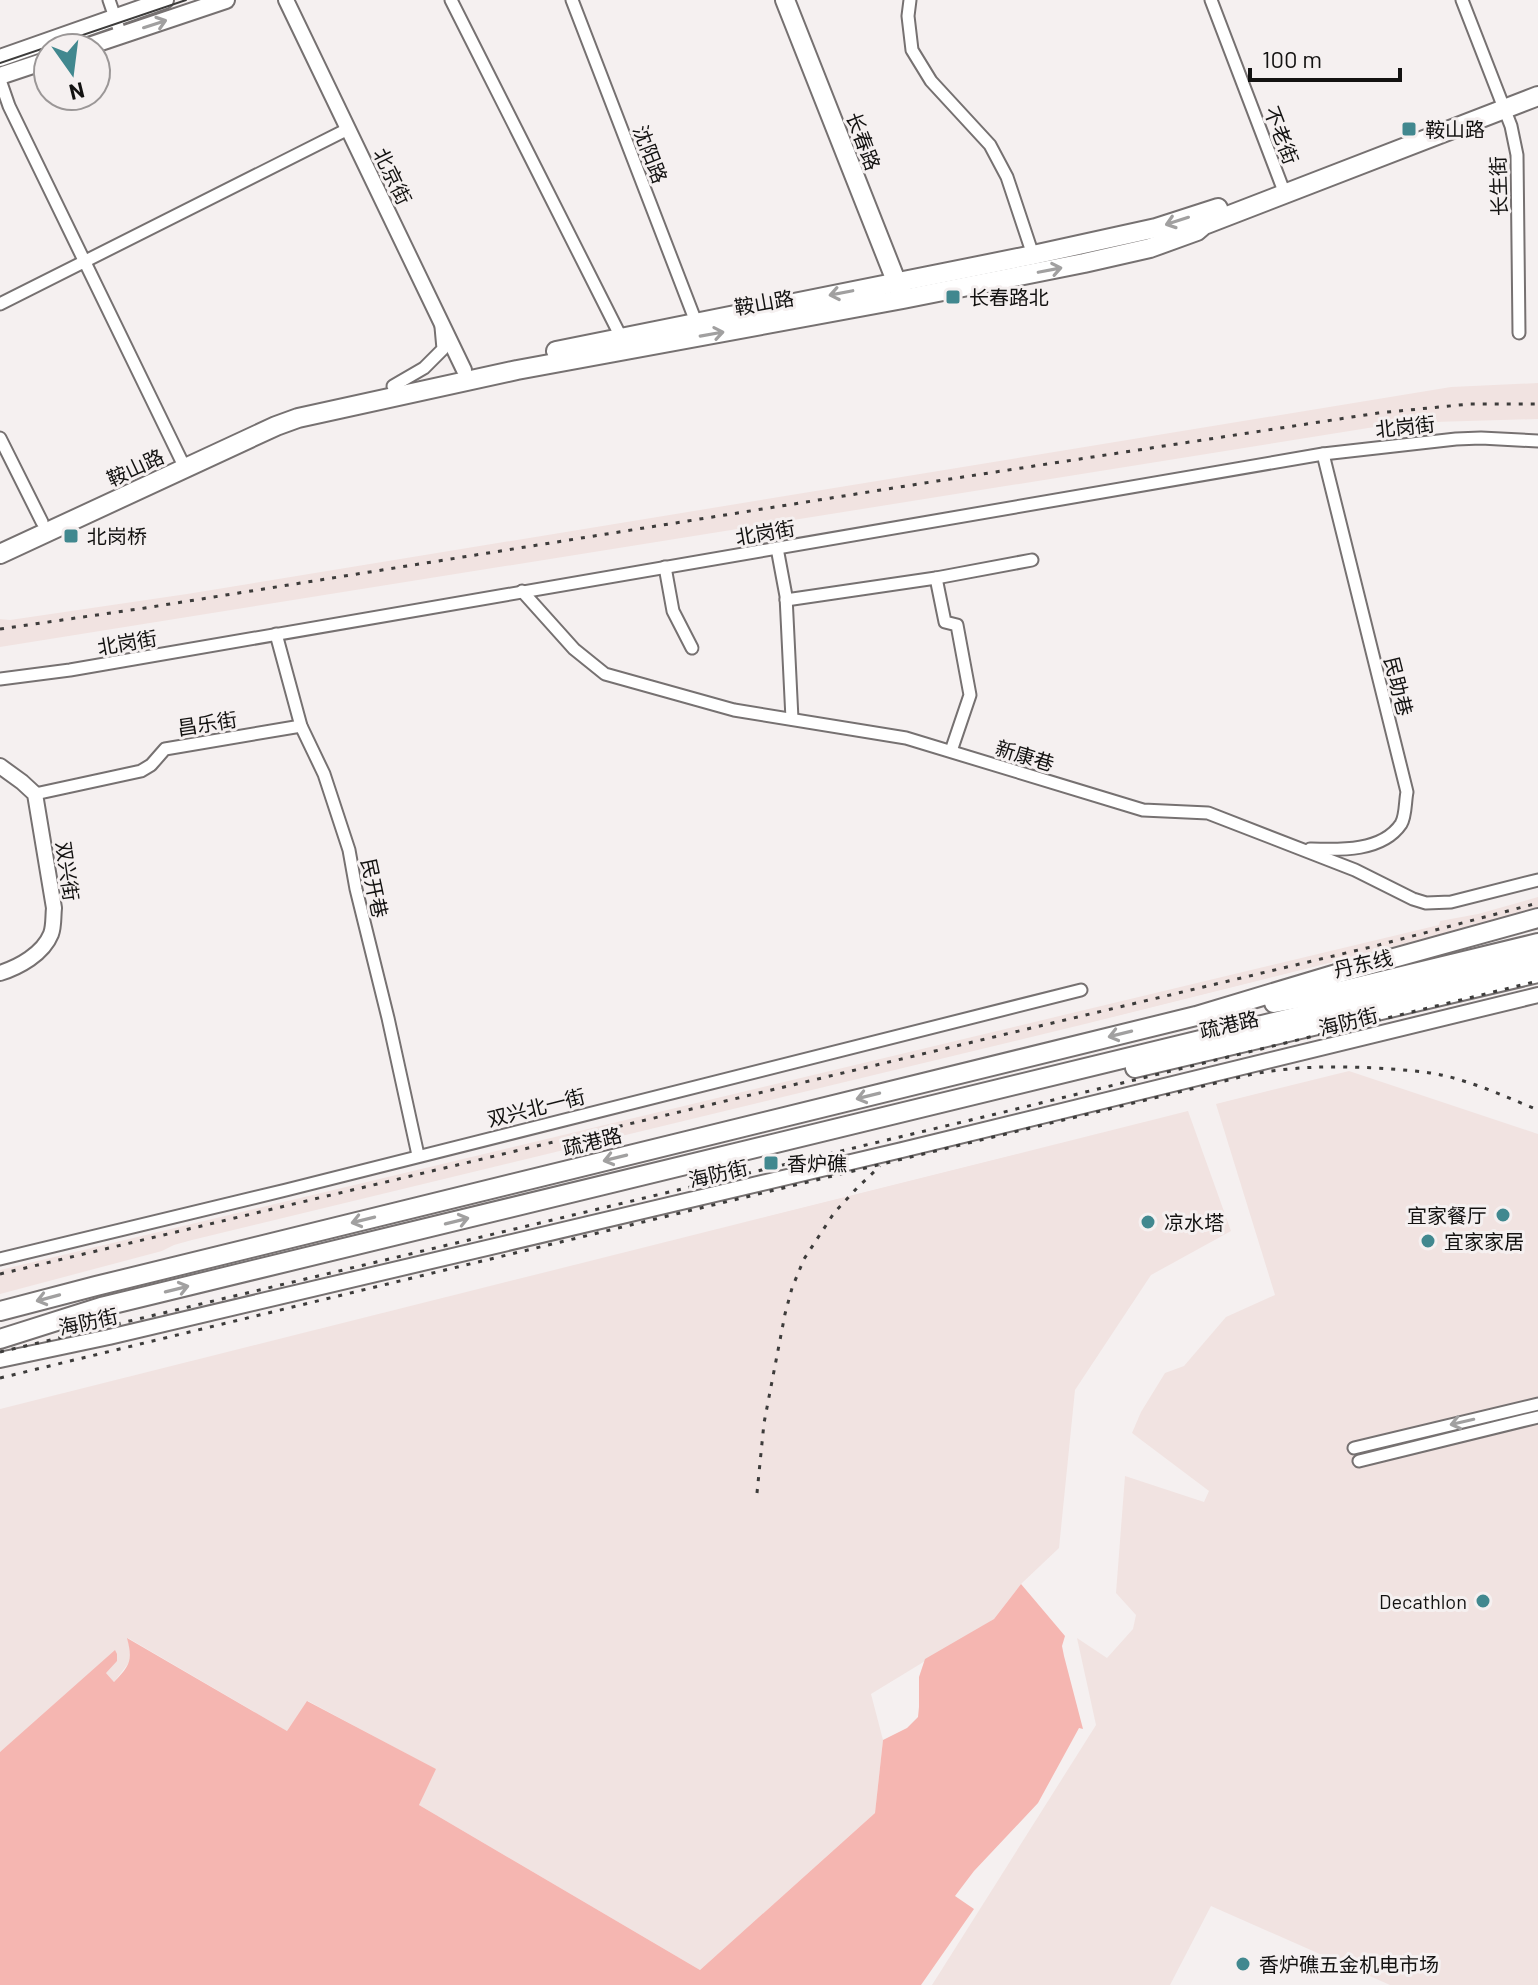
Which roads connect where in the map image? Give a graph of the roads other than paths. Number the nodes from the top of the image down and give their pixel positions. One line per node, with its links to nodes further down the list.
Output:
1 (109, 0): 11 (street)
2 (165, 0): 11 (main road)
3 (226, 0): 12 (main road, one-way to 3)
4 (286, 0): 20 (street, 北京街)
5 (451, 0): 29 (street)
6 (572, 0): 27 (street, 沈阳路)
7 (785, 0): 24 (main road, 长春路)
8 (910, 0): 22 (street)
9 (1211, 0): 21 (street, 不老街)
10 (1462, 0): 19 (street, 长生街)
11 (114, 18): 12 (street); 14 (main road)
12 (121, 35): 13 (main road)
13 (112, 38)
14 (0, 58)
15 (32, 66): 16 (main road)
16 (0, 78): 23 (street)
17 (1538, 85): 19 (main road, 鞍山路)
18 (1538, 96): 19 (main road, 鞍山路)
19 (1502, 104): 21 (main road, 鞍山路); 28 (street, 长生街)
20 (348, 129): 23 (street); 26 (street, 北京街)
21 (1283, 189): 22 (main road, 鞍山路, one-way to 22); 24 (main road, 鞍山路, one-way to 21)
22 (1033, 255): 24 (main road, 鞍山路)
23 (84, 262): 25 (street); 35 (street)
24 (899, 290): 27 (main road, 鞍山路, one-way to 27); 35 (main road, 鞍山路, one-way to 24)
25 (0, 304)
26 (441, 322): 30 (street, 北京街); 31 (street)
27 (696, 322): 29 (main road, 鞍山路)
28 (1519, 333)
29 (621, 337): 30 (main road, 鞍山路)
30 (464, 370): 31 (main road, 鞍山路)
31 (393, 386): 35 (main road, 鞍山路)
32 (0, 438): 36 (street)
33 (1538, 441): 34 (street, 北岗街)
34 (1323, 454): 38 (street, 北岗街); 53 (street, 民助巷)
35 (182, 463): 36 (main road, 鞍山路); 39 (main road, 鞍山路)
36 (42, 522): 37 (main road, 鞍山路)
37 (0, 542)
38 (777, 548): 41 (street, 北岗街); 44 (street)
39 (0, 554)
40 (1032, 560): 42 (street)
41 (665, 567): 43 (street, 北岗街); 46 (street)
42 (936, 578): 44 (street); 50 (street)
43 (522, 591): 45 (street, 北岗街); 48 (street, 新康巷)
44 (786, 600): 48 (street)
45 (276, 634): 47 (street, 北岗街); 49 (street, 民开巷)
46 (692, 648)
47 (0, 679)
48 (792, 719): 50 (street, 新康巷)
49 (301, 726): 52 (street, 昌乐街); 68 (street, 民开巷)
50 (951, 751): 54 (street, 新康巷)
51 (0, 766): 52 (street)
52 (35, 794): 62 (street, 双兴街)
53 (1373, 843): 54 (street, 民助巷); 55 (street)
54 (1301, 849): 55 (street, 新康巷)
55 (1355, 870): 56 (street, 新康巷)
56 (1538, 880)
57 (1538, 918): 58 (main road)
58 (1516, 930): 59 (main road); 67 (main road)
59 (1538, 933)
60 (1538, 943): 67 (main road, 丹东线)
61 (1538, 958): 66 (main road)
62 (0, 973)
63 (1538, 973): 66 (main road, 疏港路)
64 (1081, 990): 68 (street, 双兴北一街)
65 (1538, 995): 72 (street, 海防街)
66 (1345, 1012): 71 (main road, 疏港路, one-way to 66)
67 (1196, 1016): 70 (main road, 疏港路, one-way to 70)
68 (418, 1155): 69 (street, 双兴北一街)
69 (0, 1259)
70 (0, 1311)
71 (0, 1339)
72 (0, 1360)
73 (1538, 1404): 75 (street, one-way to 75)
74 (1538, 1417): 76 (street)
75 (1354, 1448)
76 (1359, 1461)

